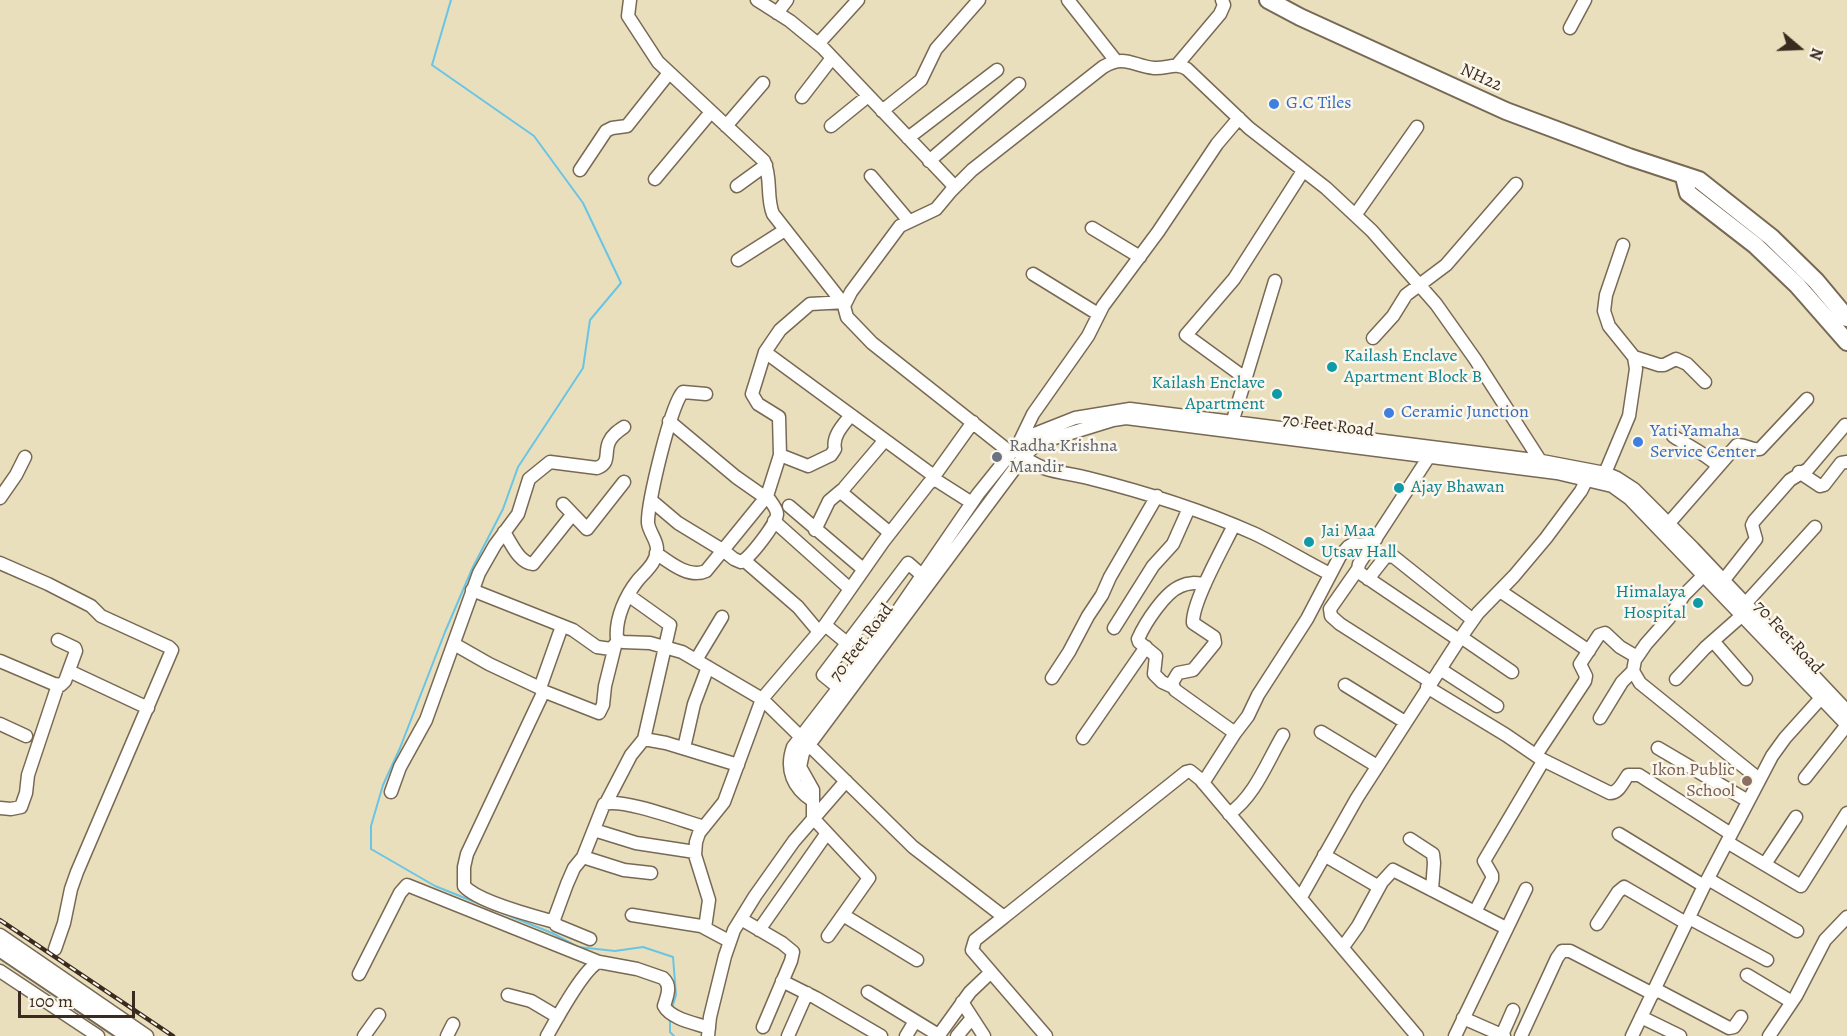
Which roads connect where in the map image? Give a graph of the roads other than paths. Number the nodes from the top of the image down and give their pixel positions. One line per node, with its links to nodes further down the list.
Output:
1 (630, 0): 17 (street)
2 (757, 0): 10 (street)
3 (787, 0): 10 (street)
4 (858, 0): 12 (street)
5 (979, 0): 22 (street)
6 (1068, 0): 14 (street)
7 (1222, 0): 15 (street)
8 (1268, 0): 34 (highway, NH22)
9 (1586, 0): 11 (street)
10 (777, 13): 12 (street)
11 (1570, 28)
12 (818, 44): 13 (street)
13 (832, 58): 20 (street); 21 (street)
14 (1116, 61): 15 (street); 38 (street)
15 (1177, 65): 24 (street)
16 (997, 70): 28 (street)
17 (669, 73): 23 (street); 31 (street)
18 (763, 83): 25 (street)
19 (1018, 84): 29 (street)
20 (868, 96): 22 (street); 26 (street)
21 (802, 97)
22 (882, 111): 28 (street)
23 (711, 112): 25 (street); 35 (street)
24 (1239, 118): 32 (street); 44 (street)
25 (726, 126): 30 (street)
26 (831, 126)
27 (1417, 127): 39 (street)
28 (908, 138): 29 (street)
29 (929, 161): 38 (street)
30 (766, 165): 37 (street); 42 (street)
31 (580, 170)
32 (1303, 171): 39 (street); 56 (street)
33 (871, 176): 40 (street)
34 (1684, 177): 51 (highway, NH22); 53 (highway)
35 (655, 179)
36 (1516, 184): 48 (street)
37 (736, 186)
38 (954, 187): 40 (street)
39 (1356, 214): 48 (street)
40 (909, 221): 49 (street)
41 (1092, 228): 44 (street)
42 (785, 230): 45 (street); 49 (street)
43 (1623, 245): 55 (street)
44 (1140, 257): 50 (street)
45 (738, 260)
46 (1033, 274): 50 (street)
47 (1275, 281): 56 (street)
48 (1419, 284): 52 (street); 76 (street)
49 (844, 302): 54 (street); 63 (street)
50 (1098, 314): 70 (street)
51 (1847, 318)
52 (1373, 338)
53 (1847, 342)
54 (765, 352): 61 (street); 72 (street)
55 (1634, 357): 57 (street); 78 (street)
56 (1245, 378): 64 (street)
57 (1706, 382)
58 (705, 394): 62 (street)
59 (1806, 399): 75 (street)
60 (1132, 414): 64 (street, 70 Feet Road); 67 (street, 70 Feet Road); 70 (street, 70 Feet Road)
61 (851, 415): 69 (street); 72 (street)
62 (669, 421): 84 (street); 86 (street)
63 (973, 422): 70 (street); 80 (street)
64 (1232, 423): 67 (street, 70 Feet Road)
65 (1845, 426): 77 (street)
66 (624, 427): 97 (street)
67 (1264, 432): 71 (street, 70 Feet Road)
68 (1673, 436): 75 (street)
69 (885, 440): 80 (street); 82 (street)
70 (1017, 450): 83 (street); 87 (street, 70 Feet Road); 164 (street, 70 Feet Road)
71 (1432, 452): 76 (street, 70 Feet Road); 99 (street)
72 (780, 455): 84 (street)
73 (25, 457): 85 (street)
74 (1847, 462): 77 (street)
75 (1718, 466): 93 (street)
76 (1544, 467): 79 (street, 70 Feet Road)
77 (1800, 472): 111 (street)
78 (1605, 473): 79 (street, 70 Feet Road); 93 (street, 70 Feet Road)
79 (1590, 476): 101 (street, 70 Feet Road); 115 (street)
80 (932, 479): 87 (street); 98 (street)
81 (624, 482): 91 (street)
82 (842, 490): 96 (street); 98 (street)
83 (1157, 496): 90 (street); 140 (street)
84 (766, 497): 92 (street); 100 (street)
85 (0, 498)
86 (652, 501): 100 (street); 102 (street)
87 (972, 503): 109 (street, 70 Feet Road)
88 (563, 504): 91 (street)
89 (789, 506): 96 (street)
90 (1189, 508): 94 (street); 122 (street)
91 (572, 515): 97 (street)
92 (774, 521): 103 (street); 113 (street)
93 (1669, 524): 101 (street, 70 Feet Road)
94 (1234, 525): 107 (street); 112 (street)
95 (1815, 526): 117 (street)
96 (815, 530): 105 (street)
97 (504, 532): 114 (street)
98 (890, 533): 105 (street)
99 (1376, 539): 106 (street); 107 (street)
100 (724, 550): 102 (street); 103 (street)
101 (1689, 551): 108 (street, 70 Feet Road); 111 (street, 70 Feet Road)
102 (656, 553): 116 (street)
103 (745, 561): 121 (street)
104 (0, 562): 152 (street)
105 (863, 569): 113 (street)
106 (1358, 569): 110 (street); 145 (street)
107 (1330, 574): 159 (street)
108 (1704, 575): 117 (street, 70 Feet Road); 132 (street)
109 (922, 576): 127 (street); 147 (street, 70 Feet Road)
110 (1368, 579): 119 (street); 123 (street)
111 (1723, 581): 117 (street, 70 Feet Road)
112 (1205, 584): 130 (street); 146 (street)
113 (850, 588): 121 (street)
114 (472, 590): 120 (street); 128 (street)
115 (1500, 591): 119 (street); 131 (street)
116 (628, 595): 126 (street); 129 (street)
117 (1746, 609): 125 (street); 149 (street, 70 Feet Road); 153 (street, 70 Feet Road)
118 (722, 617): 133 (street)
119 (1473, 620): 123 (street)
120 (562, 626): 126 (street); 148 (street)
121 (822, 628): 127 (street); 150 (street)
122 (1114, 628)
123 (1460, 639): 136 (street); 139 (street)
124 (58, 640): 137 (street)
125 (1713, 641): 141 (street); 142 (street)
126 (617, 643): 129 (street); 148 (street)
127 (847, 643): 147 (street)
128 (454, 644): 148 (street); 174 (street)
129 (664, 647): 133 (street); 163 (street)
130 (1146, 647): 146 (street); 162 (street)
131 (1588, 651): 132 (street); 167 (street)
132 (1636, 657): 138 (street)
133 (696, 660): 135 (street)
134 (0, 661): 143 (street)
135 (708, 667): 150 (street); 165 (street)
136 (1440, 669): 145 (street); 151 (street)
137 (69, 671): 143 (street); 152 (street)
138 (1633, 671): 154 (street); 171 (street)
139 (1512, 672)
140 (1052, 678)
141 (1676, 679)
142 (1746, 679)
143 (58, 685): 177 (street)
144 (1345, 685): 155 (street)
145 (1429, 685): 155 (street); 167 (street)
146 (1173, 687): 159 (street)
147 (839, 688): 164 (street, 70 Feet Road)
148 (541, 689): 205 (street)
149 (1821, 698): 157 (street, 70 Feet Road); 171 (street)
150 (762, 699): 164 (street); 168 (street)
151 (1497, 706)
152 (148, 708): 217 (street)
153 (1846, 708)
154 (1600, 718)
155 (1405, 722): 169 (street)
156 (0, 724): 161 (street)
157 (1847, 725): 170 (street)
158 (1320, 732): 169 (street)
159 (1234, 733): 173 (street)
160 (1283, 735): 179 (street)
161 (26, 736)
162 (1083, 738)
163 (644, 739): 165 (street); 176 (street)
164 (805, 740): 172 (street); 181 (street, 70 Feet Road)
165 (684, 748): 168 (street)
166 (1658, 748): 175 (street)
167 (1539, 757): 186 (street); 198 (street)
168 (738, 765): 182 (street)
169 (1377, 766): 189 (street)
170 (1805, 778)
171 (1759, 779): 175 (street)
172 (846, 781): 181 (street); 201 (street)
173 (1203, 783): 179 (street); 201 (street)
174 (391, 792)
175 (1748, 801): 186 (street)
176 (606, 803): 182 (street); 183 (street)
177 (0, 808)
178 (1847, 813): 191 (street)
179 (1229, 814): 197 (street)
180 (1796, 817): 191 (street)
181 (813, 818): 184 (street); 203 (street)
182 (704, 827): 188 (street)
183 (594, 830): 188 (street); 190 (street)
184 (827, 832): 200 (street); 209 (street)
185 (1620, 834): 193 (street)
186 (1729, 838): 191 (street); 193 (street)
187 (1410, 839): 196 (street)
188 (695, 852): 207 (street)
189 (1324, 855): 194 (street); 197 (street)
190 (583, 857): 192 (street); 205 (street)
191 (1765, 864)
192 (651, 873)
193 (1706, 882): 204 (street); 210 (street)
194 (1379, 887): 196 (street); 215 (street)
195 (1526, 889): 208 (street)
196 (1432, 890): 198 (street)
197 (1301, 897): 215 (street)
198 (1474, 912): 208 (street)
199 (632, 915): 207 (street)
200 (843, 915): 212 (street); 219 (street)
201 (1004, 917): 223 (street)
202 (1847, 917): 232 (street)
203 (741, 919): 209 (street); 214 (street)
204 (1688, 920): 206 (street); 220 (street); 227 (street)
205 (555, 922): 213 (street)
206 (1597, 924)
207 (705, 928): 214 (street)
208 (1506, 928): 239 (street)
209 (759, 930): 226 (street)
210 (1797, 931)
211 (0, 935): 247 (street)
212 (828, 936)
213 (590, 939)
214 (729, 941): 243 (street)
215 (1343, 947): 258 (street)
216 (0, 948): 246 (highway)
217 (55, 949)
218 (0, 960): 245 (highway)
219 (917, 960)
220 (1767, 960)
221 (599, 962): 224 (street); 235 (street); 243 (street)
222 (0, 970): 244 (street)
223 (990, 973): 231 (street); 257 (street)
224 (359, 974)
225 (1746, 975): 232 (street)
226 (782, 981): 229 (street); 242 (street)
227 (1654, 991): 236 (street); 237 (street); 261 (street)
228 (868, 992): 240 (street)
229 (807, 993): 251 (street); 252 (street)
230 (508, 995): 235 (street)
231 (962, 1002): 238 (street); 254 (street)
232 (1792, 1002): 264 (street)
233 (1514, 1010): 260 (street)
234 (379, 1015): 248 (street)
235 (558, 1017): 250 (street)
236 (1641, 1017): 262 (street); 263 (street)
237 (1741, 1017)
238 (972, 1018): 255 (street); 256 (street)
239 (1463, 1018): 259 (street); 260 (street)
240 (915, 1021): 253 (street); 254 (street)
241 (453, 1024): 249 (street)
242 (763, 1027)
243 (708, 1032)
244 (98, 1036)
245 (112, 1036)
246 (130, 1036)
247 (147, 1036)
248 (364, 1036)
249 (447, 1036)
250 (547, 1036)
251 (788, 1036)
252 (881, 1036)
253 (906, 1036)
254 (939, 1036)
255 (957, 1036)
256 (984, 1036)
257 (1046, 1036)
258 (1417, 1036)
259 (1455, 1036)
260 (1503, 1036)
261 (1521, 1036)
262 (1632, 1036)
263 (1680, 1036)
264 (1769, 1036)

